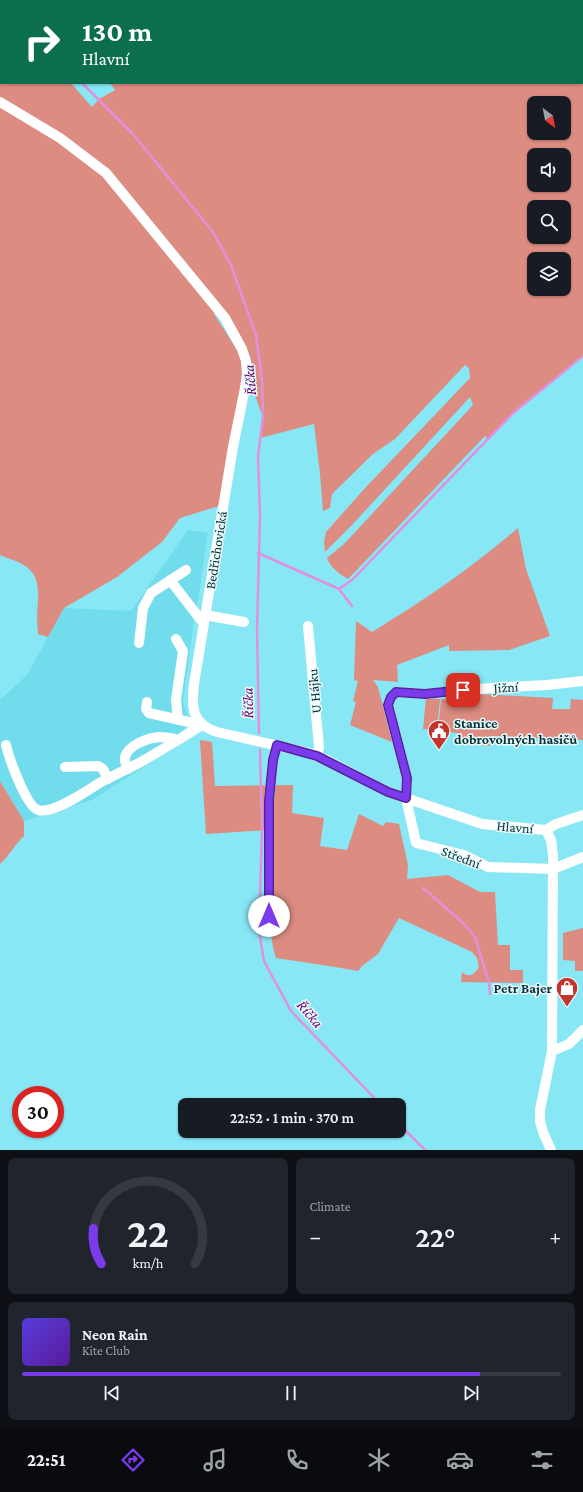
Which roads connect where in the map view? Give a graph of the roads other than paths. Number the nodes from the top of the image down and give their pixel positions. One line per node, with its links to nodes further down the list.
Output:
1 (0, 102): 4 (street, Bedřichovická)
2 (186, 570): 3 (street)
3 (170, 580): 4 (street); 8 (street)
4 (204, 619): 5 (street); 12 (street, Bedřichovická)
5 (244, 622)
6 (308, 626): 16 (street, U Hájku)
7 (176, 639): 11 (street)
8 (139, 643)
9 (583, 681): 20 (street, Jižní)
10 (147, 702): 11 (street, Hlavní)
11 (178, 720): 12 (street, Hlavní)
12 (202, 725): 13 (street); 15 (street, Hlavní)
13 (178, 740): 18 (street); 18 (street)
14 (6, 745): 19 (street)
15 (277, 745): 16 (street, Hlavní); 25 (street)
16 (317, 756): 20 (street, Hlavní)
17 (65, 767): 19 (street)
18 (128, 769): 19 (street)
19 (108, 779)
20 (406, 798): 22 (street, Hlavní); 24 (street, Střední)
21 (583, 815): 22 (street)
22 (546, 830): 24 (street, Hlavní)
23 (583, 857): 24 (street)
24 (553, 869): 27 (street, Hlavní)
25 (269, 916)
26 (583, 1030): 27 (street)
27 (552, 1051): 28 (street, Hlavní)
28 (551, 1150)

